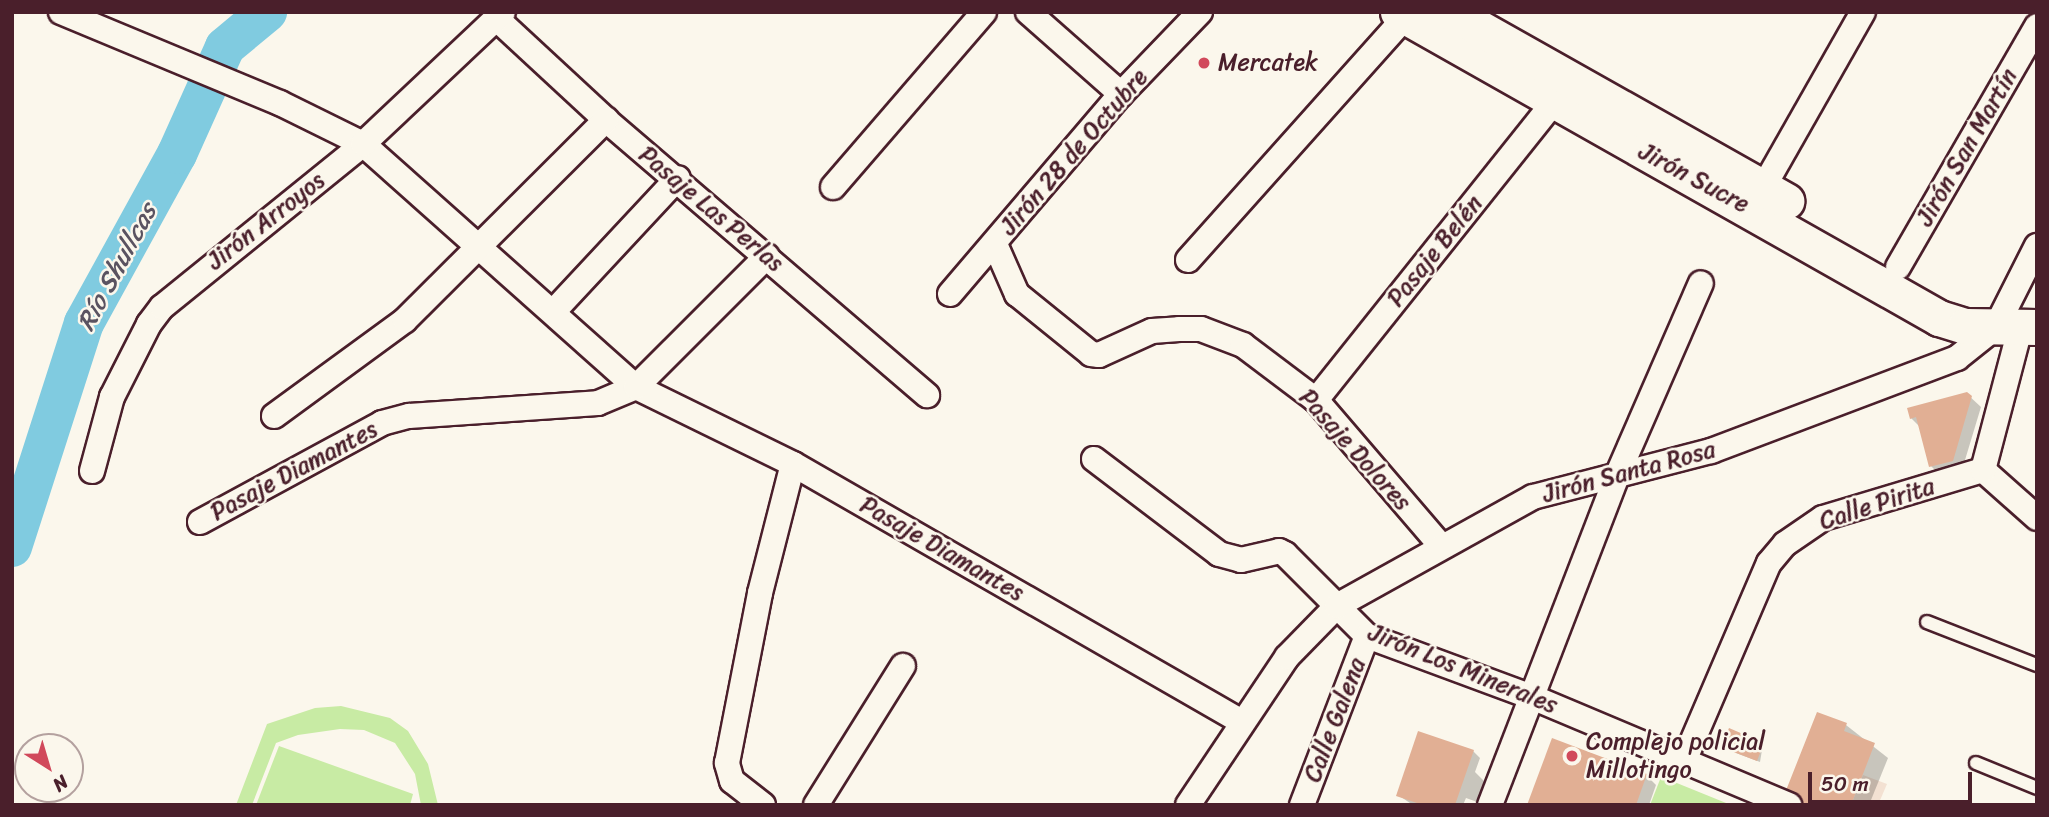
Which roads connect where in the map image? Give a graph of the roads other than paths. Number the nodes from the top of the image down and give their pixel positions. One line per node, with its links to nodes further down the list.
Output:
1 (61, 12): 13 (street, Pasaje Diamantes)
2 (984, 12): 15 (street)
3 (1028, 12): 10 (street)
4 (1200, 12): 10 (street, Jirón 28 de Octubre)
5 (1451, 12): 16 (street, Jirón Sucre)
6 (1863, 12): 16 (street)
7 (1402, 14): 11 (street, Jirón Sucre); 21 (street)
8 (500, 16): 12 (street, Pasaje Las Perlas); 13 (street, Jirón Arroyos)
9 (2037, 26): 22 (street, Jirón San Martín)
10 (1121, 94): 17 (street, Jirón 28 de Octubre)
11 (1554, 102): 26 (street, Jirón Sucre); 29 (street, Pasaje Belén)
12 (606, 120): 14 (street, Pasaje Las Perlas); 19 (street)
13 (363, 144): 19 (street, Pasaje Diamantes); 34 (street, Jirón Arroyos)
14 (678, 178): 20 (street, Pasaje Las Perlas); 25 (street)
15 (833, 187)
16 (1763, 188): 22 (street, Jirón Sucre)
17 (995, 244): 24 (street, Jirón 28 de Octubre); 29 (street, Pasaje Dolores)
18 (2037, 246): 26 (street, Jirón Santa Rosa)
19 (482, 248): 25 (street, Pasaje Diamantes); 30 (street)
20 (767, 256): 27 (street); 28 (street, Pasaje Las Perlas)
21 (1188, 260)
22 (1898, 267): 26 (street, Jirón Sucre)
23 (1701, 283): 35 (street)
24 (950, 294)
25 (553, 312): 27 (street, Pasaje Diamantes)
26 (2018, 328): 33 (street); 35 (street, Jirón Santa Rosa)
27 (636, 387): 32 (street, Pasaje Diamantes); 37 (street, Pasaje Diamantes)
28 (927, 395)
29 (1316, 400): 38 (street, Pasaje Dolores)
30 (274, 416)
31 (1094, 459): 39 (street, Jirón Los Minerales)
32 (793, 464): 45 (street, Pasaje Diamantes); 49 (street)
33 (1983, 470): 36 (street); 46 (street, Calle Pirita)
34 (92, 471)
35 (1617, 476): 38 (street, Jirón Santa Rosa); 44 (street)
36 (2037, 517)
37 (200, 522)
38 (1441, 546): 39 (street, Jirón Santa Rosa)
39 (1337, 606): 41 (street, Jirón Los Minerales); 45 (street, Jirón Santa Rosa)
40 (1927, 622): 42 (lane)
41 (1367, 636): 44 (street, Jirón Los Minerales); 52 (street, Calle Galena)
42 (2037, 664)
43 (903, 666): 50 (street)
44 (1532, 697): 46 (street, Jirón Los Minerales); 53 (street)
45 (1242, 722): 51 (street, Jirón Santa Rosa)
46 (1684, 761): 54 (street, Jirón Los Minerales)
47 (1976, 763): 48 (lane)
48 (2037, 788)
49 (763, 805)
50 (816, 805)
51 (1188, 805)
52 (1302, 805)
53 (1490, 805)
54 (1789, 805)

